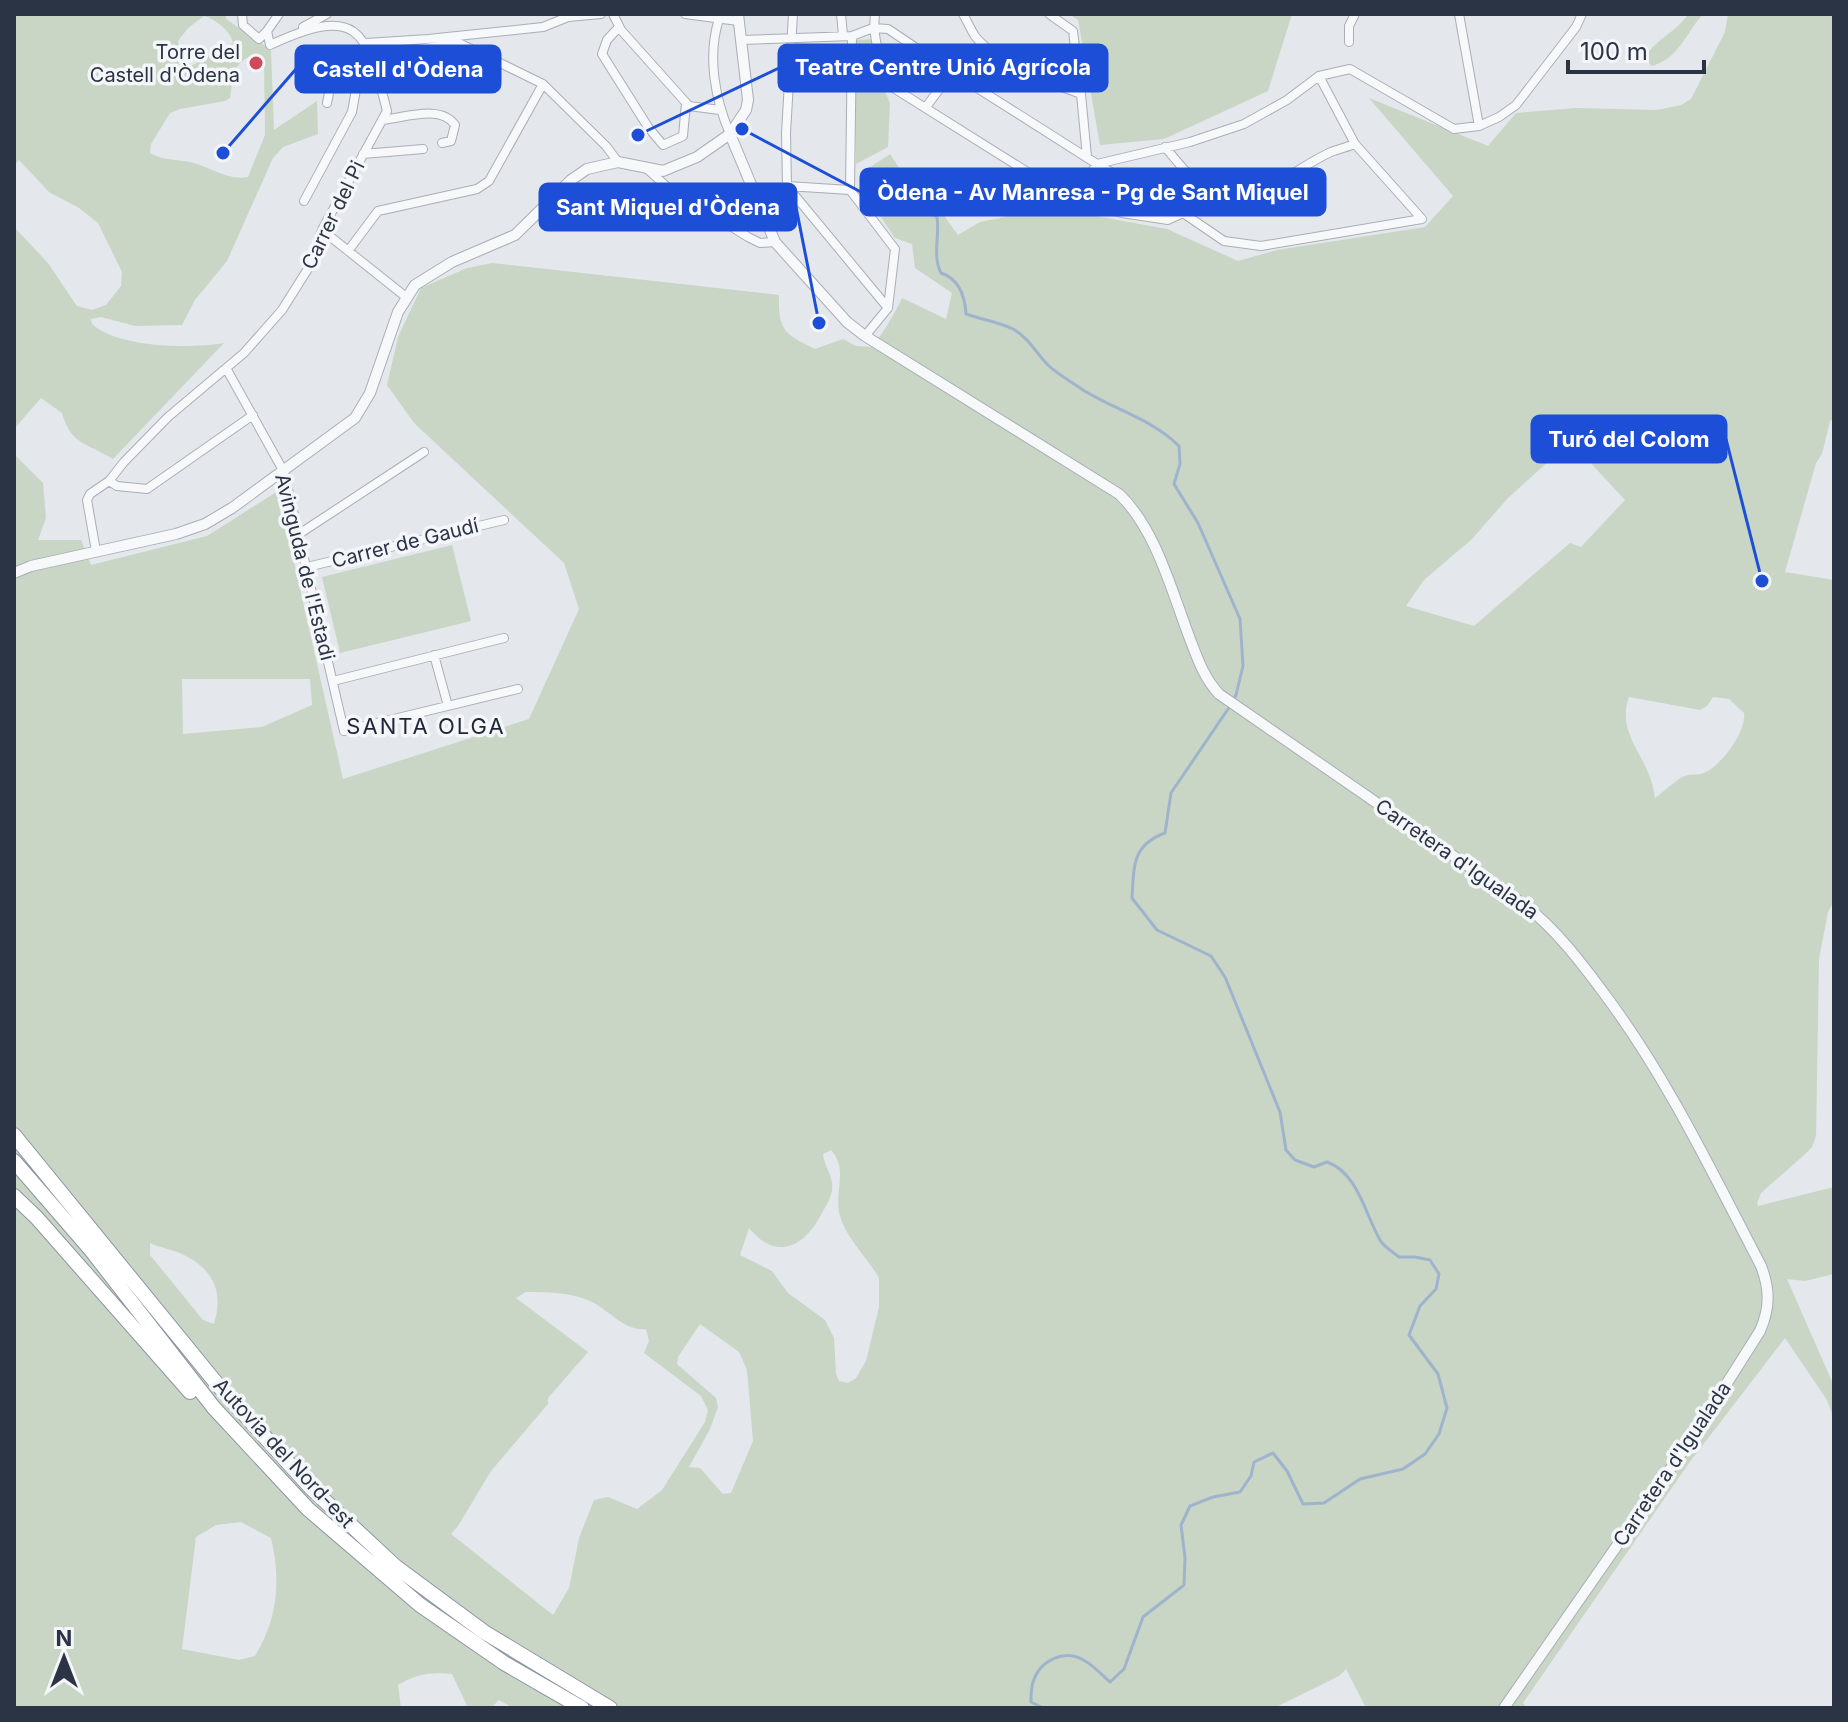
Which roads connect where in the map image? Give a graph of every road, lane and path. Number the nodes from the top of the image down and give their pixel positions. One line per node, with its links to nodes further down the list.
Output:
1 (242, 14): 20 (street)
2 (279, 14): 20 (street)
3 (327, 14): 24 (street)
4 (601, 14): 15 (street)
5 (613, 14): 18 (street)
6 (685, 14): 17 (street)
7 (793, 14): 22 (street)
8 (841, 14): 21 (street)
9 (875, 14): 19 (street)
10 (963, 14): 33 (street)
11 (1049, 14): 33 (street)
12 (1355, 14): 25 (street)
13 (1459, 14): 39 (street)
14 (1582, 14): 39 (street)
15 (583, 15): 26 (street)
16 (738, 18): 17 (street); 23 (street)
17 (719, 19): 37 (street)
18 (619, 27): 35 (street); 35 (street)
19 (873, 28): 21 (street); 28 (street); 36 (street)
20 (267, 31): 24 (street)
21 (847, 35): 22 (street); 51 (street)
22 (792, 38): 23 (street); 50 (street)
23 (741, 40): 40 (street)
24 (280, 41): 26 (street)
25 (1349, 42)
26 (366, 43): 27 (street)
27 (371, 56): 30 (street); 32 (street)
28 (952, 72): 36 (street); 46 (street)
29 (1319, 76): 39 (street); 42 (street); 43 (street)
30 (380, 81): 31 (street); 38 (street)
31 (357, 84): 34 (street); 54 (street)
32 (543, 84): 47 (street); 58 (street)
33 (1081, 94): 46 (street)
34 (327, 103)
35 (686, 103): 37 (street)
36 (926, 107): 53 (street)
37 (720, 110): 40 (street)
38 (382, 120): 41 (street); 45 (street, Carrer del Pi)
39 (1479, 126)
40 (730, 134): 49 (street); 52 (street, Carretera d'Igualada)
41 (442, 143)
42 (1355, 144): 43 (street); 55 (street)
43 (1165, 147): 48 (street)
44 (423, 149): 45 (street)
45 (363, 154): 56 (street, Carrer del Pi)
46 (1087, 157): 48 (street)
47 (618, 162): 49 (street); 59 (street)
48 (1097, 164): 53 (street); 55 (street)
49 (644, 166): 57 (street)
50 (787, 186): 51 (street); 52 (street); 60 (street)
51 (850, 190): 60 (street)
52 (756, 200): 57 (street, Carretera d'Igualada)
53 (1072, 200): 55 (street)
54 (304, 201)
55 (1183, 213)
56 (322, 230): 58 (street); 62 (street, Carrer del Pi)
57 (775, 242): 61 (street, Carretera d'Igualada)
58 (348, 251): 59 (street)
59 (406, 297): 65 (street)
60 (888, 308): 61 (street)
61 (865, 336): 83 (street, Carretera d'Igualada)
62 (226, 368): 63 (street, Avinguda de l'Estadi); 66 (street, Carrer del Pi)
63 (253, 415): 65 (street, Avinguda de l'Estadi); 66 (street)
64 (424, 452): 68 (street)
65 (284, 472): 68 (street, Avinguda de l'Estadi); 69 (street)
66 (109, 481): 69 (street, Carrer del Pi)
67 (504, 520): 70 (street, Carrer de Gaudí)
68 (299, 534): 70 (street, Avinguda de l'Estadi)
69 (96, 551): 71 (street)
70 (307, 567): 74 (street, Avinguda de l'Estadi)
71 (14, 573)
72 (504, 638): 73 (street)
73 (434, 655): 74 (street); 76 (street)
74 (333, 681): 76 (street, Avinguda de l'Estadi)
75 (518, 689): 76 (street)
76 (448, 706)
77 (14, 1135): 82 (highway, Autovia del Nord-est)
78 (14, 1161): 80 (highway, Autovia del Nord-est)
79 (14, 1196): 80 (highway)
80 (308, 1509): 81 (highway, Autovia del Nord-est)
81 (582, 1708)
82 (610, 1708)
83 (1504, 1708)

